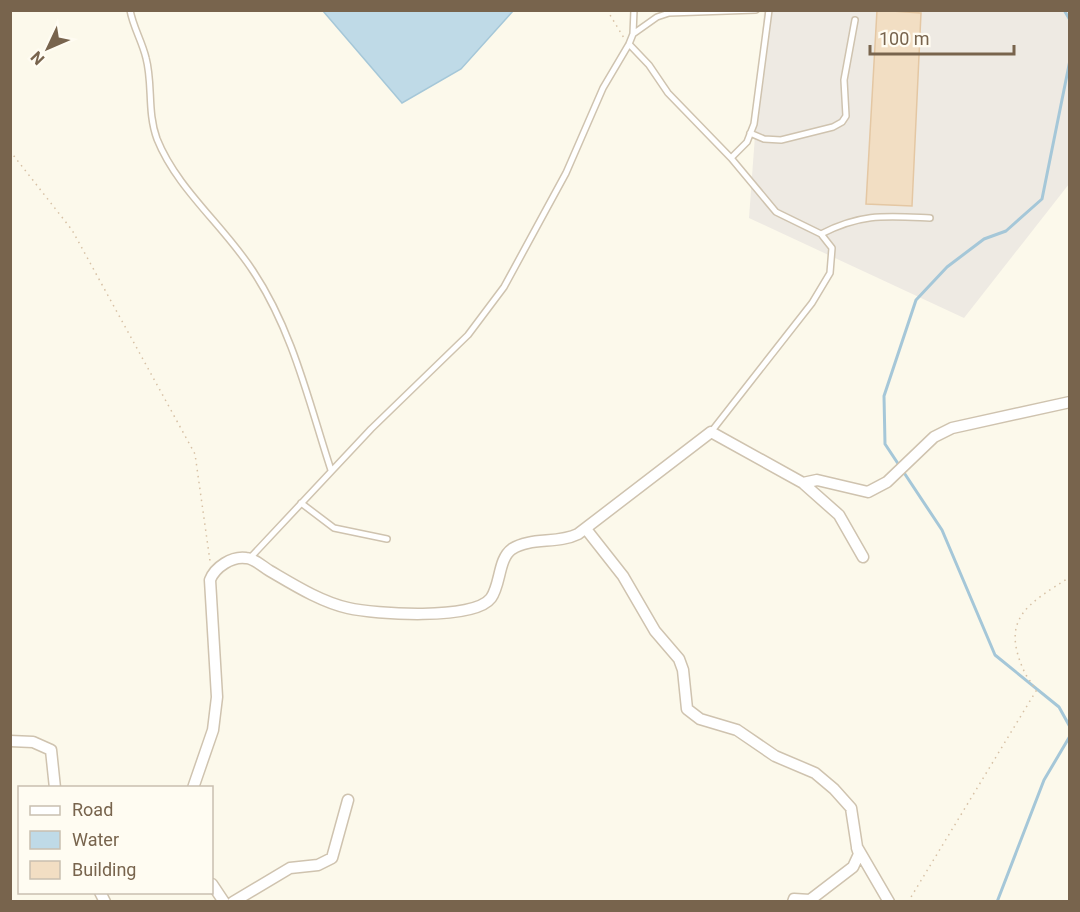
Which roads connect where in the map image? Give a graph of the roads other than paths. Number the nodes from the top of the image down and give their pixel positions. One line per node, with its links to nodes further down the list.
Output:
1 (130, 10): 14 (lane)
2 (634, 10): 6 (lane)
3 (756, 10): 6 (lane)
4 (769, 10): 8 (lane)
5 (855, 20): 8 (lane)
6 (633, 34): 7 (lane)
7 (629, 44): 9 (lane); 14 (lane)
8 (750, 133): 9 (lane)
9 (731, 158): 11 (lane)
10 (930, 218): 11 (lane)
11 (821, 234): 13 (lane)
12 (1070, 402): 15 (street)
13 (711, 432): 15 (street); 17 (street)
14 (331, 470): 16 (lane)
15 (804, 484): 19 (street)
16 (301, 503): 18 (lane); 20 (lane)
17 (586, 529): 20 (street); 25 (street)
18 (387, 539)
19 (863, 557)
20 (250, 558): 23 (street)
21 (10, 741): 22 (street)
22 (55, 786)
23 (194, 786)
24 (348, 800): 28 (street)
25 (857, 847): 29 (street); 30 (street)
26 (213, 886): 27 (street)
27 (224, 902)
28 (233, 902)
29 (793, 902)
30 (889, 902)

